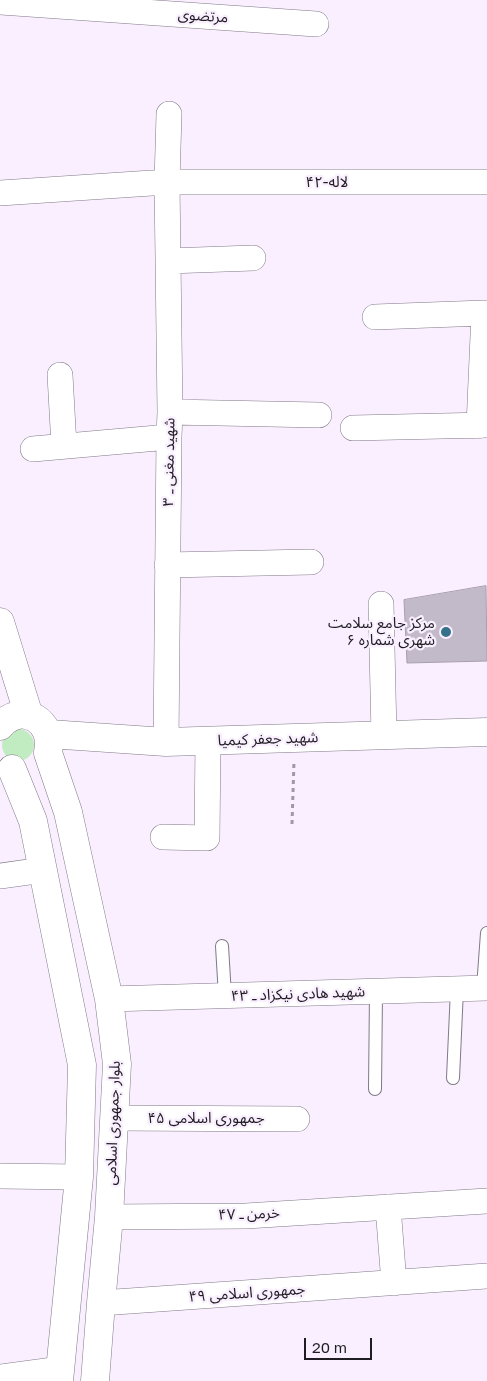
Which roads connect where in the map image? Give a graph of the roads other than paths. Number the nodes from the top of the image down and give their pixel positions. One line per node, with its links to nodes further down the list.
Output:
1 (0, 2): 2 (street, مرتضوی)
2 (316, 24)
3 (169, 114): 4 (street, شهید مغنی ـ ۳)
4 (167, 182): 5 (street, لاله-۴۲); 6 (street, لاله-۴۲); 8 (street, شهید مغنی ـ ۳)
5 (487, 182)
6 (0, 193)
7 (253, 258): 8 (street)
8 (168, 261): 12 (street, شهید مغنی ـ ۳)
9 (485, 313): 10 (street); 14 (street)
10 (375, 317)
11 (60, 375): 17 (street)
12 (170, 412): 13 (street); 16 (street, شهید مغنی ـ ۳)
13 (319, 415)
14 (483, 425): 15 (street)
15 (353, 428)
16 (169, 437): 17 (street); 20 (street, شهید مغنی ـ ۳)
17 (64, 446): 18 (street)
18 (33, 449)
19 (311, 562): 20 (street)
20 (167, 565): 28 (street, شهید مغنی ـ ۳)
21 (381, 604): 26 (street)
22 (0, 622): 23 (main road)
23 (29, 716): 24 (main road); 29 (main road)
24 (0, 724)
25 (487, 732): 26 (main road, شهید جعفر کیمیا)
26 (384, 735): 27 (main road, شهید جعفر کیمیا)
27 (208, 741): 28 (main road, شهید جعفر کیمیا); 33 (street)
28 (166, 742): 29 (main road, شهید جعفر کیمیا)
29 (48, 743): 30 (main road); 31 (main road, بلوار جمهوری اسلامی)
30 (6, 764): 32 (main road)
31 (68, 812): 32 (main road); 42 (main road, بلوار جمهوری اسلامی)
32 (33, 821): 34 (main road)
33 (163, 837)
34 (43, 870): 35 (street); 48 (main road)
35 (0, 876)
36 (487, 933): 38 (lane)
37 (222, 946): 41 (lane)
38 (485, 988): 39 (street, شهید هادی نیکزاد ـ ۴۳)
39 (457, 989): 40 (street, شهید هادی نیکزاد ـ ۴۳); 43 (lane)
40 (376, 992): 41 (street, شهید هادی نیکزاد ـ ۴۳); 44 (lane)
41 (225, 996): 42 (street, شهید هادی نیکزاد ـ ۴۳)
42 (109, 999): 45 (main road, بلوار جمهوری اسلامی)
43 (453, 1078)
44 (375, 1089)
45 (114, 1118): 46 (street, جمهوری اسلامی ۴۵); 51 (main road, بلوار جمهوری اسلامی)
46 (297, 1119)
47 (0, 1176): 48 (street)
48 (79, 1178): 55 (main road)
49 (487, 1200): 50 (street, خرمن ـ ۴۷)
50 (388, 1207): 51 (street, خرمن ـ ۴۷); 53 (street)
51 (110, 1217): 54 (main road, بلوار جمهوری اسلامی)
52 (487, 1276): 53 (street, جمهوری اسلامی ۴۹)
53 (394, 1284): 54 (street, جمهوری اسلامی ۴۹)
54 (101, 1303): 57 (main road, بلوار جمهوری اسلامی)
55 (60, 1375): 56 (street)
56 (0, 1377)
57 (95, 1381)

